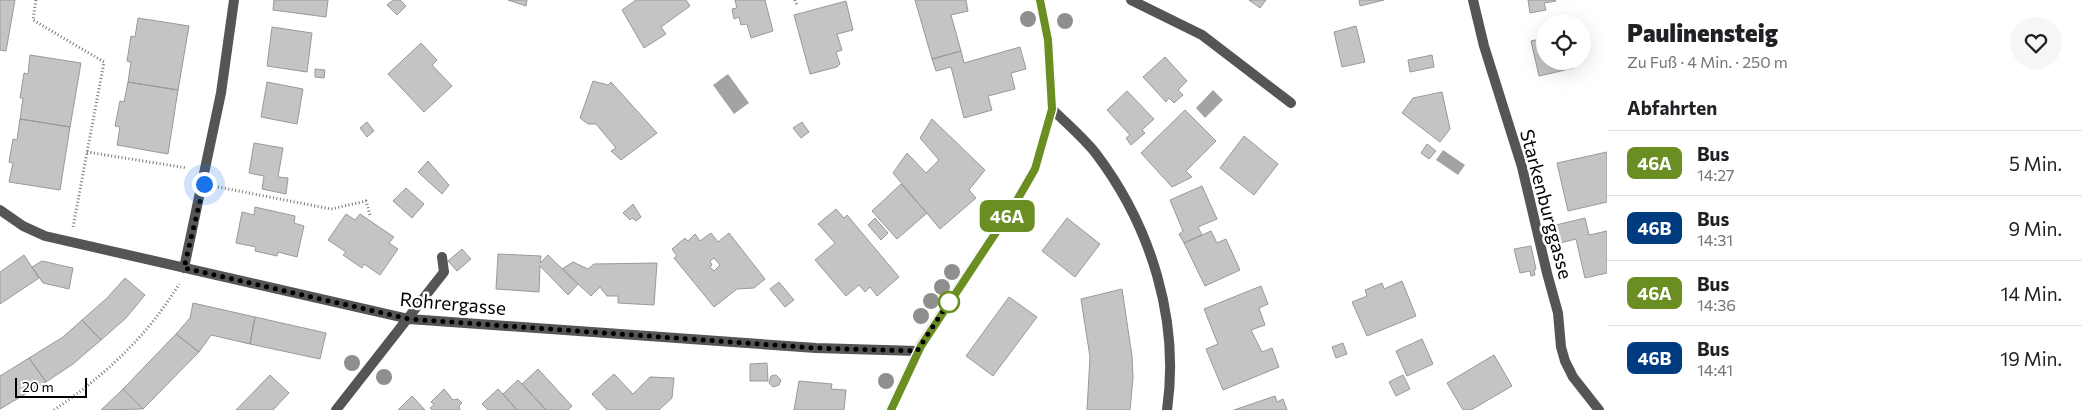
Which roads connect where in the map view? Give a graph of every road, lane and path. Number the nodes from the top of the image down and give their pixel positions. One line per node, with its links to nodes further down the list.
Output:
1 (36, 0): 8 (path)
2 (234, 0): 9 (street)
3 (1040, 0): 7 (street)
4 (1130, 0): 6 (street)
5 (1473, 0): 22 (street, Starkenburggasse)
6 (1291, 103)
7 (1052, 109): 17 (street); 21 (street)
8 (87, 152): 9 (path); 13 (path)
9 (206, 171): 10 (street)
10 (204, 184): 12 (path); 15 (street)
11 (0, 210): 13 (street, Rohrergasse)
12 (370, 215)
13 (71, 242): 15 (street, Rohrergasse)
14 (442, 257): 16 (street)
15 (184, 268): 16 (street, Rohrergasse); 18 (path)
16 (409, 319): 17 (street, Rohrergasse); 19 (street)
17 (917, 351): 20 (street)
18 (54, 410)
19 (336, 410)
20 (891, 410)
21 (1167, 410)
22 (1599, 410)

